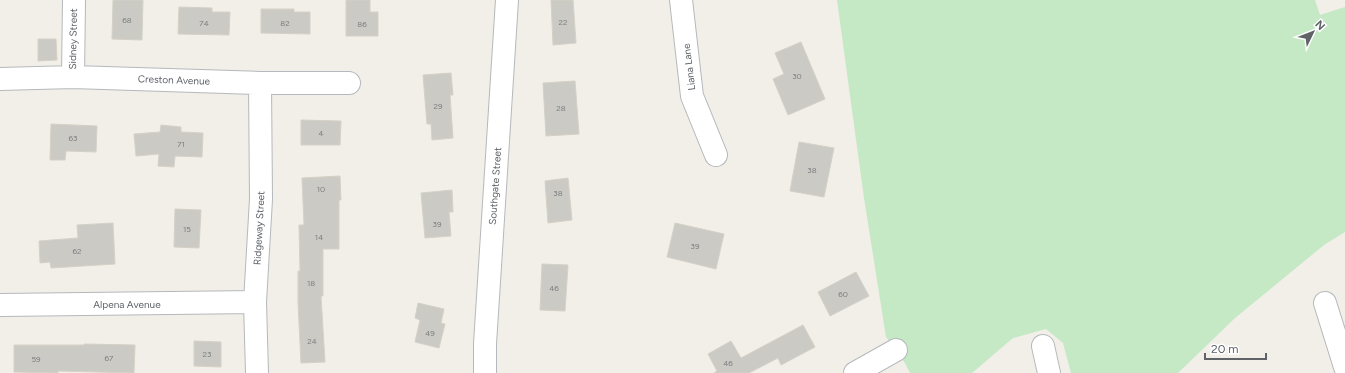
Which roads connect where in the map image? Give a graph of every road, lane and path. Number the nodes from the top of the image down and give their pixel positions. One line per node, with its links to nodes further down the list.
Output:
1 (74, 0): 4 (street, Sidney Street)
2 (507, 0): 16 (street, Southgate Street)
3 (681, 0): 8 (street, Liana Lane)
4 (73, 77): 5 (street, Creston Avenue); 6 (street, Creston Avenue)
5 (0, 79)
6 (260, 83): 7 (street, Creston Avenue); 9 (street, Ridgeway Street)
7 (349, 83)
8 (716, 155)
9 (255, 302): 11 (street, Alpena Avenue); 15 (street, Ridgeway Street)
10 (1325, 303): 14 (street)
11 (0, 305)
12 (1043, 346): 18 (street)
13 (896, 350): 17 (street)
14 (1345, 368)
15 (257, 373)
16 (486, 373)
17 (855, 373)
18 (1049, 373)

